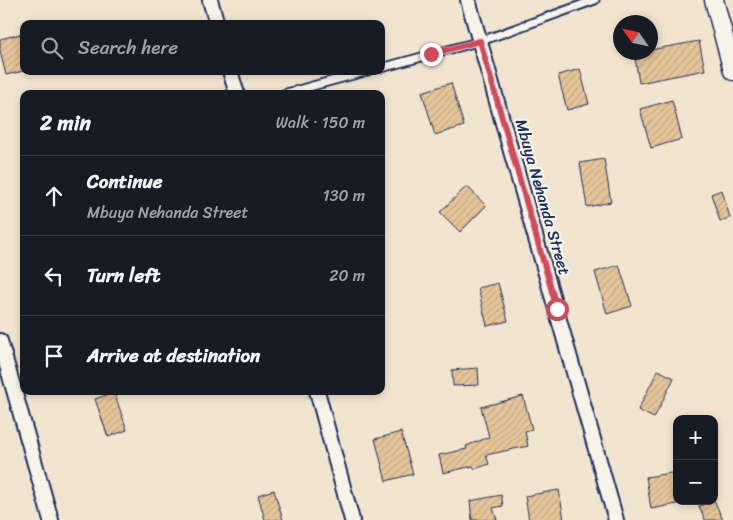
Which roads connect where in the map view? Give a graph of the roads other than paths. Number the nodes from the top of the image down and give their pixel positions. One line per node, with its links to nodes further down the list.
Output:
1 (210, 0): 5 (street)
2 (468, 0): 6 (street, Mbuya Nehanda Street)
3 (595, 0): 6 (lane)
4 (714, 0): 8 (street)
5 (216, 20)
6 (480, 41): 7 (lane); 17 (street, Mbuya Nehanda Street)
7 (385, 67)
8 (733, 71)
9 (231, 75): 11 (street)
10 (353, 75): 12 (lane)
11 (235, 90)
12 (298, 90)
13 (0, 341): 15 (street)
14 (318, 395): 16 (street)
15 (52, 520)
16 (352, 520)
17 (616, 520)

